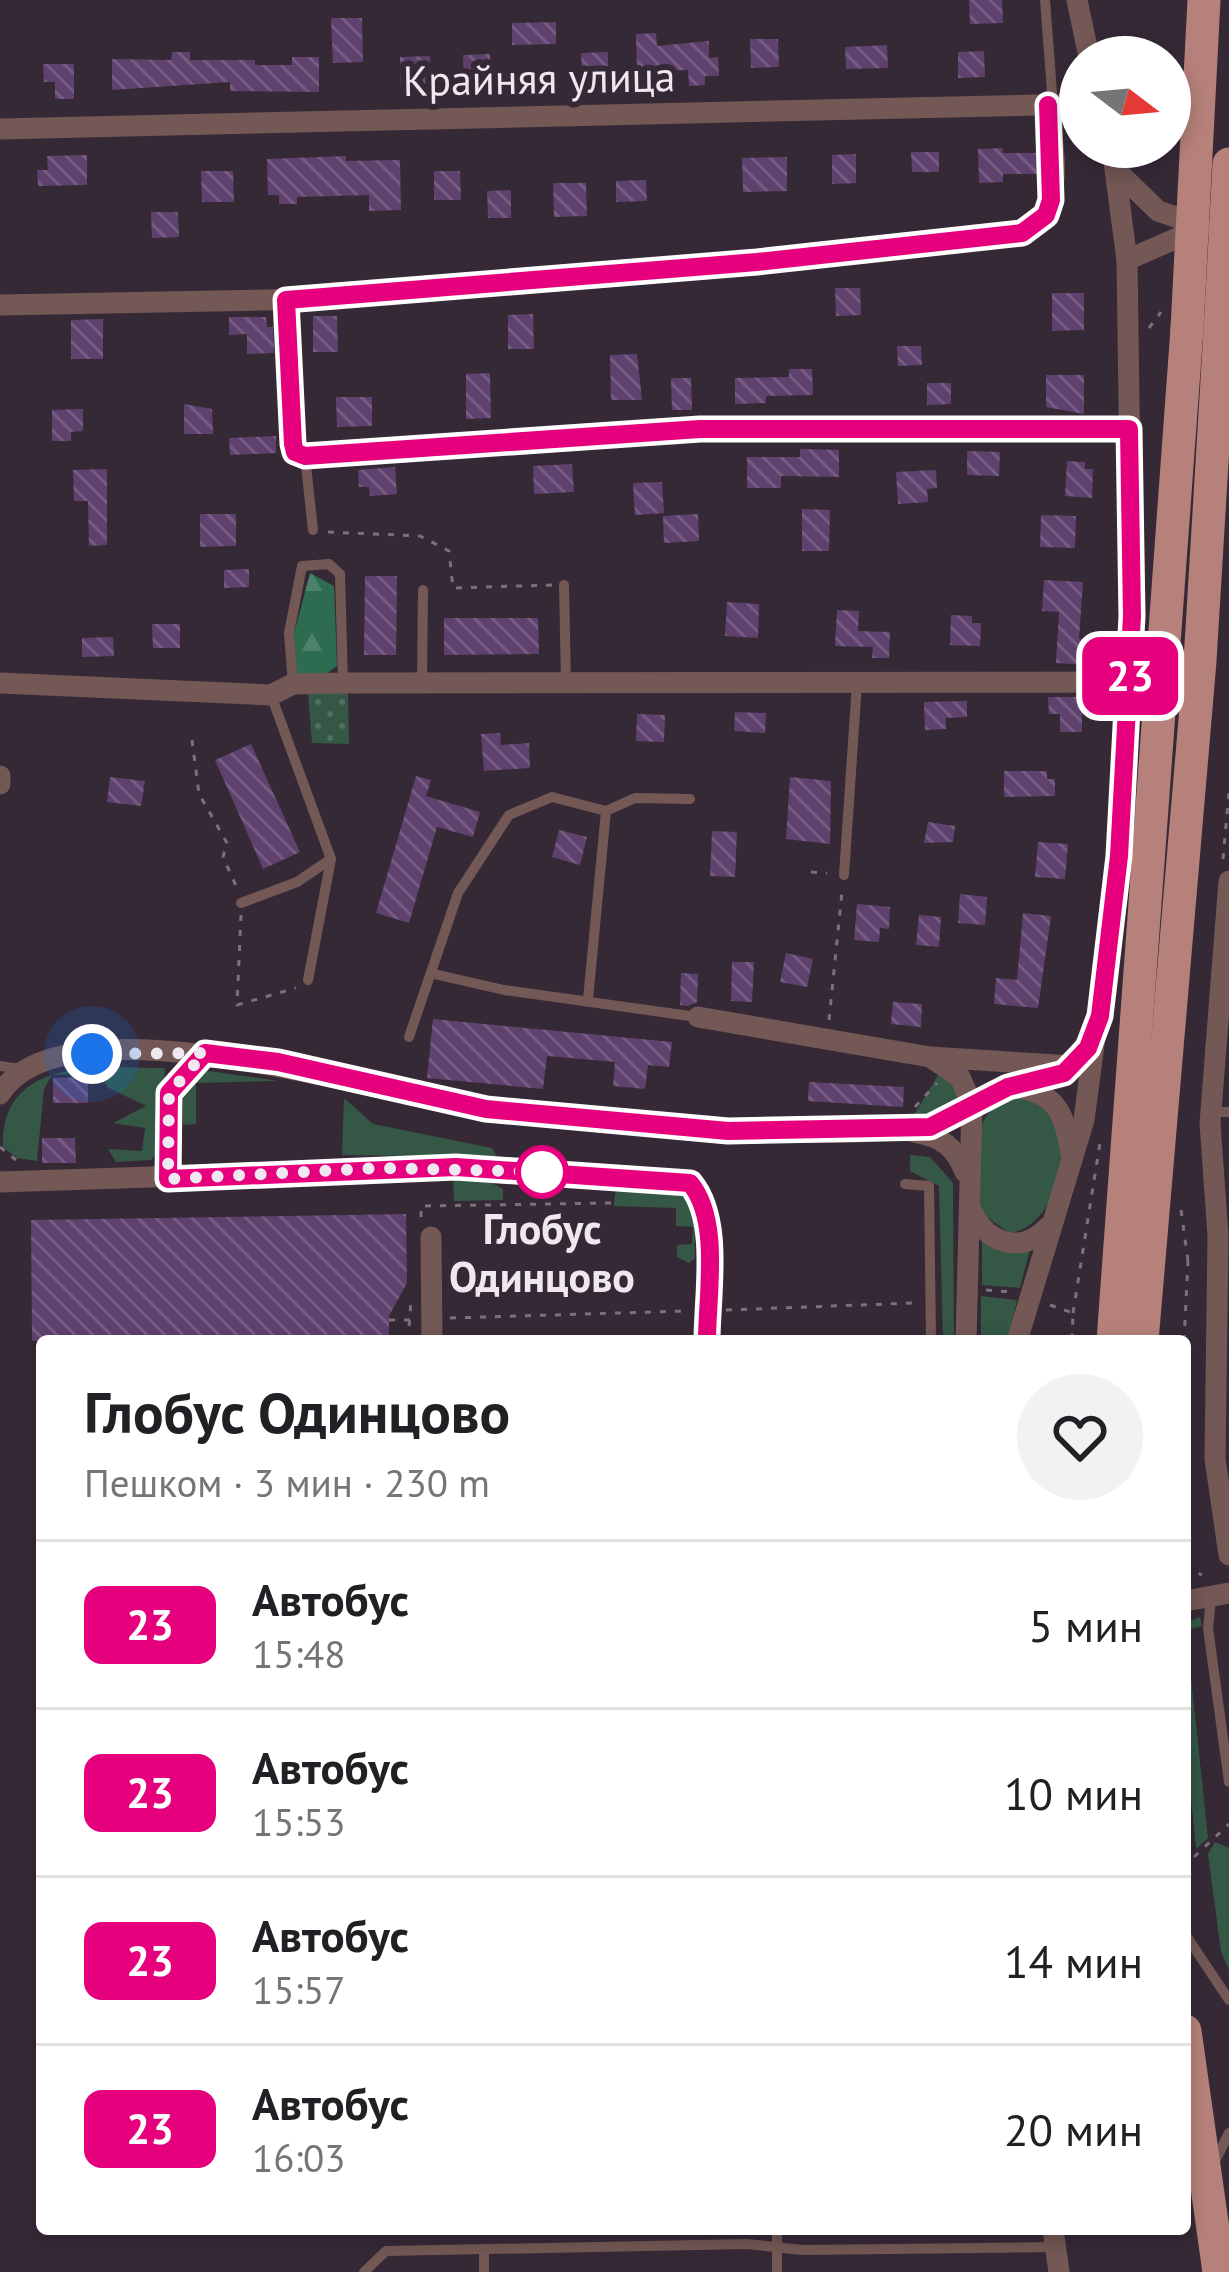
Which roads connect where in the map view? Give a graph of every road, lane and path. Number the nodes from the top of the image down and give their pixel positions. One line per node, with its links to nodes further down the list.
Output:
1 (1045, 0): 5 (lane)
2 (1077, 0): 4 (street)
3 (1204, 0): 17 (main road, bridge)
4 (1084, 36)
5 (1051, 105): 6 (street, Крайняя улица); 7 (street, Крайняя улица); 14 (street)
6 (1059, 105)
7 (0, 129)
8 (1229, 164): 17 (main road, bridge)
9 (1115, 168): 13 (street)
10 (1122, 168): 11 (street)
11 (1203, 226): 12 (street); 13 (street)
12 (1229, 228)
13 (1127, 260): 19 (street)
14 (286, 300): 15 (street); 20 (street)
15 (0, 304)
16 (1149, 328): 18 (path)
17 (1204, 330): 76 (main road); 77 (main road)
18 (1148, 347)
19 (1129, 429): 20 (street); 27 (street)
20 (305, 456): 21 (lane)
21 (313, 530): 22 (path)
22 (564, 585): 25 (lane)
23 (423, 590): 24 (lane)
24 (422, 682): 25 (street); 29 (street)
25 (566, 682): 26 (street)
26 (857, 682): 27 (street); 36 (lane)
27 (1130, 682): 42 (street)
28 (0, 683): 31 (street)
29 (343, 683): 30 (street); 30 (lane)
30 (292, 684): 31 (street)
31 (271, 695): 34 (lane)
32 (690, 800): 33 (lane)
33 (606, 811): 39 (lane); 41 (lane)
34 (332, 859): 38 (lane); 40 (lane)
35 (811, 872): 36 (path)
36 (844, 875): 45 (path)
37 (1229, 881): 54 (street)
38 (241, 903)
39 (434, 974): 41 (lane); 44 (lane)
40 (308, 980)
41 (588, 999): 43 (lane)
42 (1100, 1016): 48 (street); 56 (street)
43 (698, 1017): 45 (street)
44 (409, 1037)
45 (826, 1039): 47 (street)
46 (205, 1053): 49 (street); 55 (street); 57 (lane)
47 (930, 1057): 48 (street); 50 (street)
48 (1074, 1066): 51 (street)
49 (10, 1067): 52 (street)
50 (951, 1070): 53 (street); 55 (path)
51 (1008, 1087): 53 (street); 56 (street)
52 (0, 1094)
53 (972, 1105): 55 (street); 60 (street)
54 (1220, 1112): 64 (street)
55 (901, 1130): 60 (street)
56 (1072, 1160): 62 (street)
57 (168, 1179): 58 (street); 67 (street)
58 (0, 1182)
59 (905, 1184): 66 (lane)
60 (967, 1191): 62 (street); 74 (street)
61 (612, 1203): 63 (path)
62 (1050, 1224): 75 (street)
63 (426, 1232): 70 (street)
64 (1218, 1262): 78 (path); 79 (street)
65 (415, 1295): 69 (path)
66 (931, 1303): 67 (path); 73 (lane)
67 (707, 1310): 70 (path); 72 (street)
68 (389, 1320): 69 (path)
69 (408, 1320): 70 (path); 71 (path)
70 (432, 1330)
71 (408, 1335)
72 (707, 1335)
73 (931, 1335)
74 (966, 1335)
75 (1019, 1335)
76 (1114, 1335)
77 (1143, 1335)
78 (1184, 1335)
79 (1229, 1555)
80 (1202, 1590): 81 (lane)
81 (1229, 1782)
82 (1229, 1824): 83 (path)
83 (1194, 1856)
84 (1191, 1943): 85 (lane)
85 (1229, 2000)
86 (1191, 2119): 88 (main road)
87 (1229, 2133): 88 (lane)
88 (1196, 2192): 97 (main road); 98 (main road)
89 (777, 2235): 91 (lane)
90 (1054, 2238): 91 (lane); 96 (street)
91 (776, 2247): 92 (lane); 95 (lane)
92 (484, 2250): 93 (lane); 94 (lane)
93 (364, 2272)
94 (484, 2272)
95 (777, 2272)
96 (1059, 2272)
97 (1197, 2272)
98 (1219, 2272)

